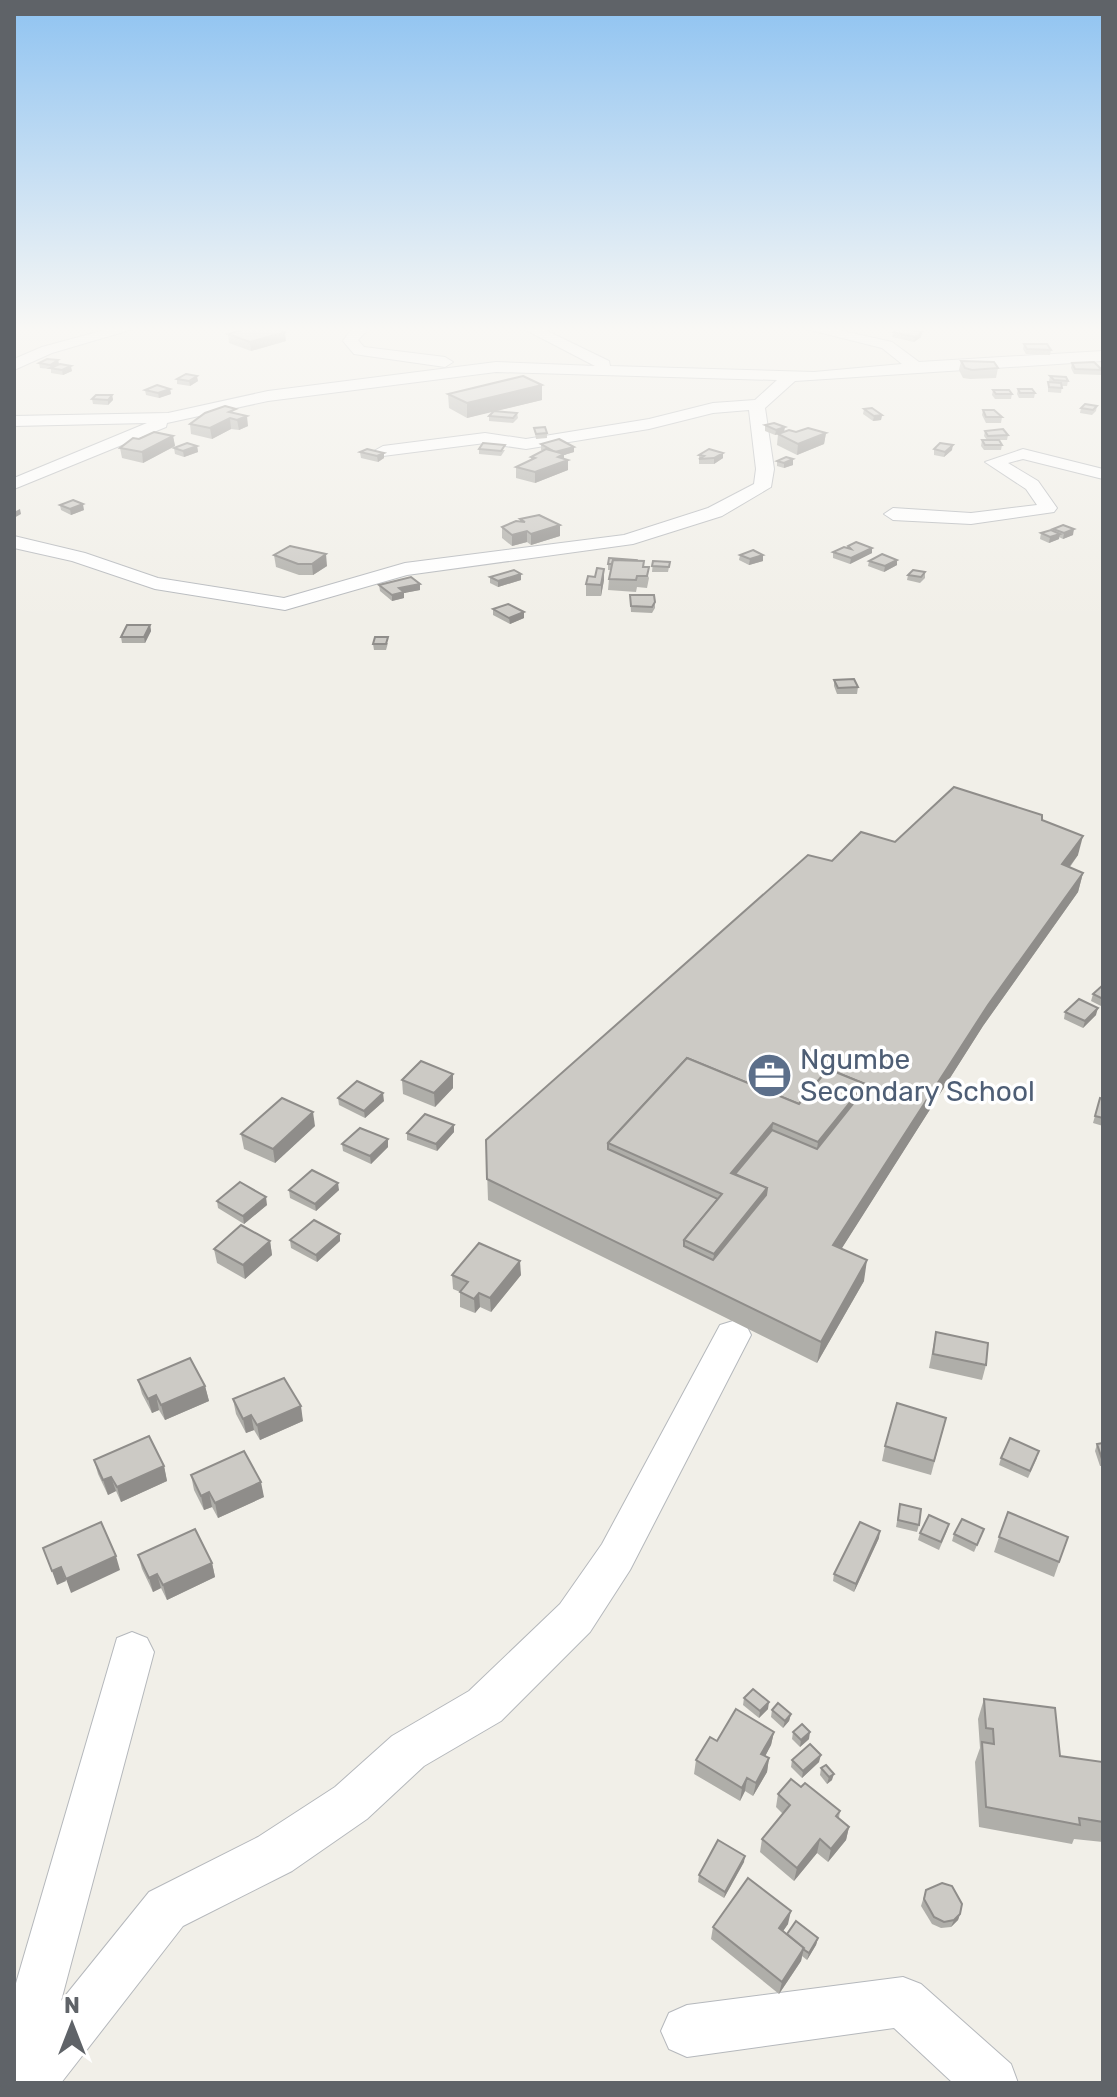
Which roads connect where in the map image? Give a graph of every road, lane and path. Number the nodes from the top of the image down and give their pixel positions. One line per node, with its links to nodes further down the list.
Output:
1 (158, 425): 6 (street)
2 (644, 425): 4 (street)
3 (760, 425): 8 (street)
4 (383, 451)
5 (1103, 474): 7 (street)
6 (14, 484)
7 (893, 514)
8 (14, 542)
9 (733, 1335): 13 (street)
10 (132, 1652): 12 (street)
11 (687, 2031): 14 (street)
12 (14, 2058)
13 (28, 2083)
14 (992, 2083)

